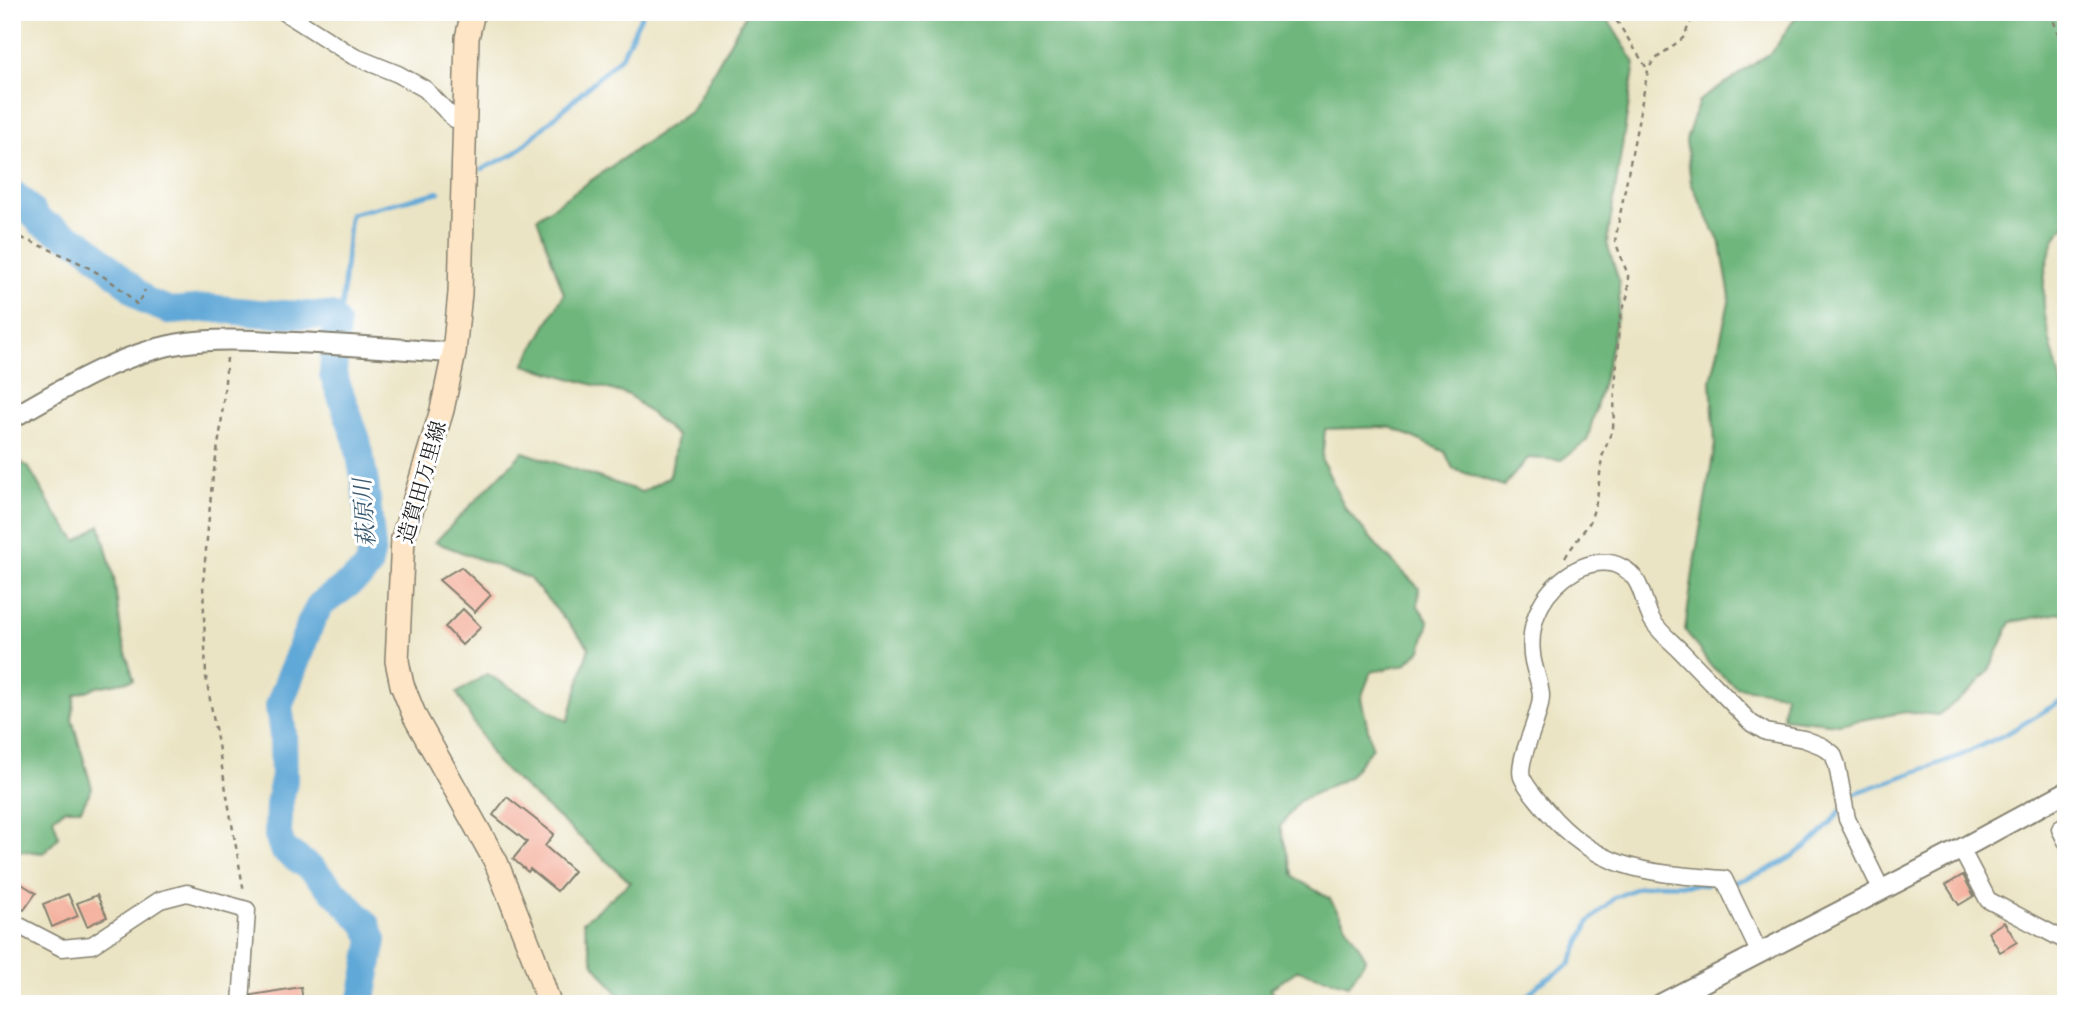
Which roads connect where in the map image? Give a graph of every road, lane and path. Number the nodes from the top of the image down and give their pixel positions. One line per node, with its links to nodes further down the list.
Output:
1 (284, 12): 8 (street)
2 (473, 12): 8 (main road, 造賀田万里線)
3 (1611, 12): 7 (path)
4 (1695, 12): 7 (path)
5 (2050, 12): 6 (path)
6 (2066, 53)
7 (1648, 70): 14 (path)
8 (464, 120): 12 (main road, 造賀田万里線)
9 (12, 234): 10 (path)
10 (145, 290)
11 (228, 339): 12 (street); 13 (street); 20 (path)
12 (454, 353): 26 (main road, 造賀田万里線)
13 (12, 418)
14 (1569, 575): 19 (street); 23 (street)
15 (2066, 792): 18 (street)
16 (2066, 825): 17 (street)
17 (2066, 841)
18 (1961, 849): 19 (street); 22 (street)
19 (1881, 889): 23 (street)
20 (247, 909): 21 (street); 25 (street)
21 (12, 922)
22 (2066, 940)
23 (1759, 952): 24 (street)
24 (1695, 996): 27 (street)
25 (242, 1004)
26 (550, 1004)
27 (1661, 1004)

